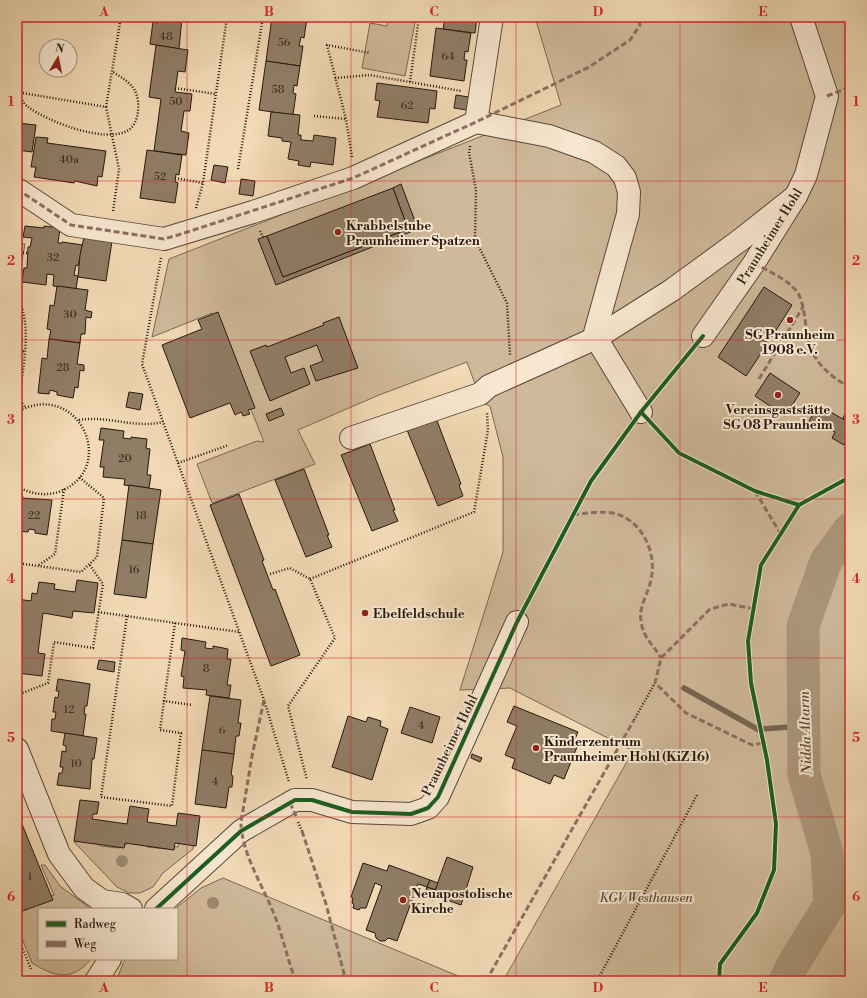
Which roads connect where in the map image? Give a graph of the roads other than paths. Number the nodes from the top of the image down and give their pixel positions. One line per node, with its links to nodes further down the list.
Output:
1 (492, 17): 3 (street)
2 (801, 17): 5 (street, Praunheimer Hohl)
3 (476, 122): 4 (street); 7 (street)
4 (17, 189)
5 (796, 196): 6 (street, Praunheimer Hohl); 7 (street)
6 (703, 336)
7 (596, 338): 8 (street); 9 (street)
8 (641, 412)
9 (352, 438)
10 (517, 622): 14 (street, Praunheimer Hohl)
11 (17, 749): 12 (street)
12 (103, 905): 13 (street)
13 (129, 908)
14 (157, 908)
15 (109, 960): 16 (street)
16 (96, 981)

